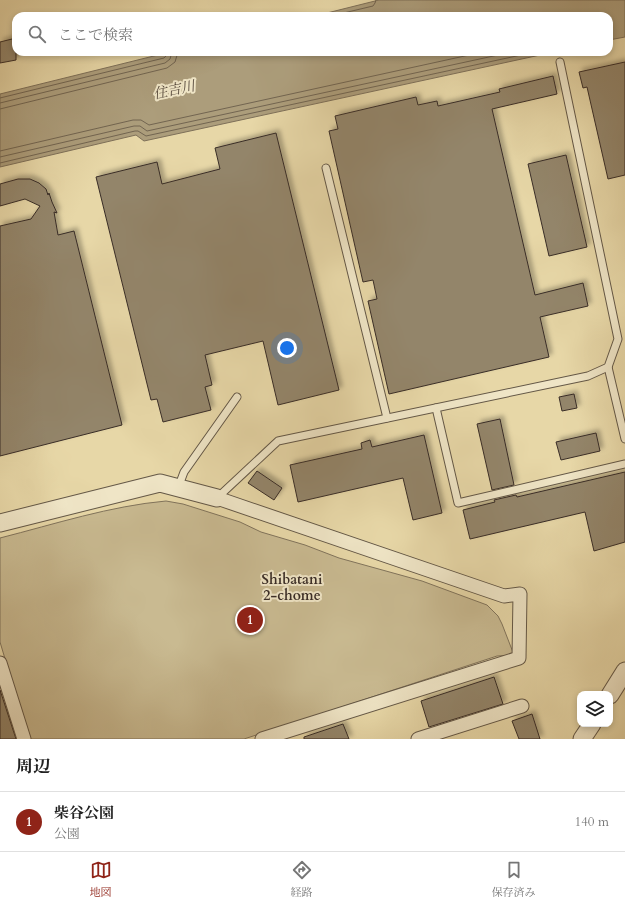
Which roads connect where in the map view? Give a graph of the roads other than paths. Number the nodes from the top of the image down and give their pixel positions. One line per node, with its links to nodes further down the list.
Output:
1 (560, 62): 3 (lane)
2 (326, 168): 6 (lane)
3 (608, 367): 5 (lane); 7 (lane)
4 (237, 397): 9 (lane)
5 (436, 408): 6 (lane); 8 (lane)
6 (387, 418): 10 (lane)
7 (625, 439)
8 (625, 464)
9 (178, 488): 10 (street); 11 (street)
10 (217, 498): 18 (street)
11 (0, 523)
12 (0, 663): 17 (street)
13 (625, 672): 14 (street)
14 (613, 691)
15 (522, 706): 19 (street)
16 (590, 727): 20 (street)
17 (24, 739)
18 (262, 739)
19 (418, 739)
20 (582, 739)

